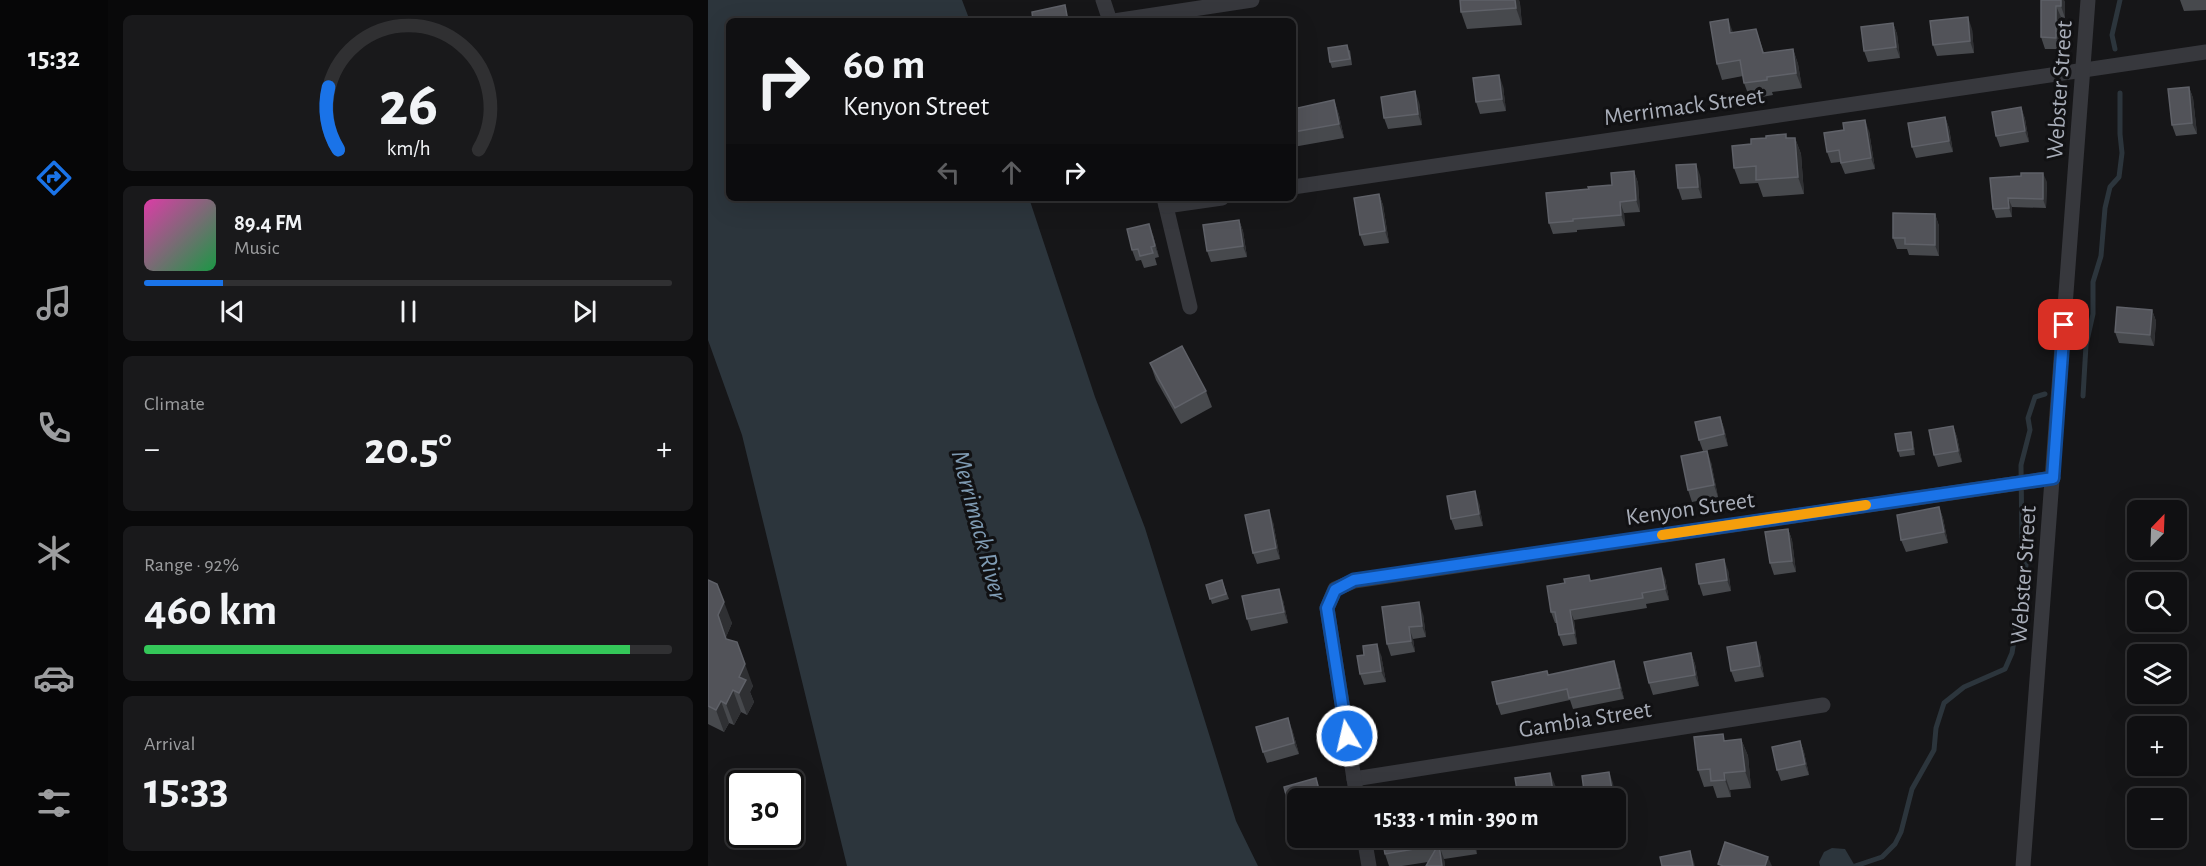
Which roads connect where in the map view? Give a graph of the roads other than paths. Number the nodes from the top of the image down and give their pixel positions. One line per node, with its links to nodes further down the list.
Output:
1 (1103, 0): 4 (street)
2 (1252, 0): 5 (street)
3 (2088, 0): 7 (street, Webster Street)
4 (1109, 18)
5 (1134, 18)
6 (2206, 51): 7 (street, Merrimack Street)
7 (2083, 70): 8 (street, Merrimack Street); 11 (street, Webster Street)
8 (1296, 187)
9 (1165, 202): 10 (street)
10 (1190, 307)
11 (2053, 478): 13 (street, Kenyon Street); 17 (street, Webster Street)
12 (1822, 705): 13 (street, Gambia Street)
13 (1354, 779): 14 (street)
14 (1356, 788)
15 (1366, 848): 16 (street)
16 (1369, 866)
17 (2023, 866)

